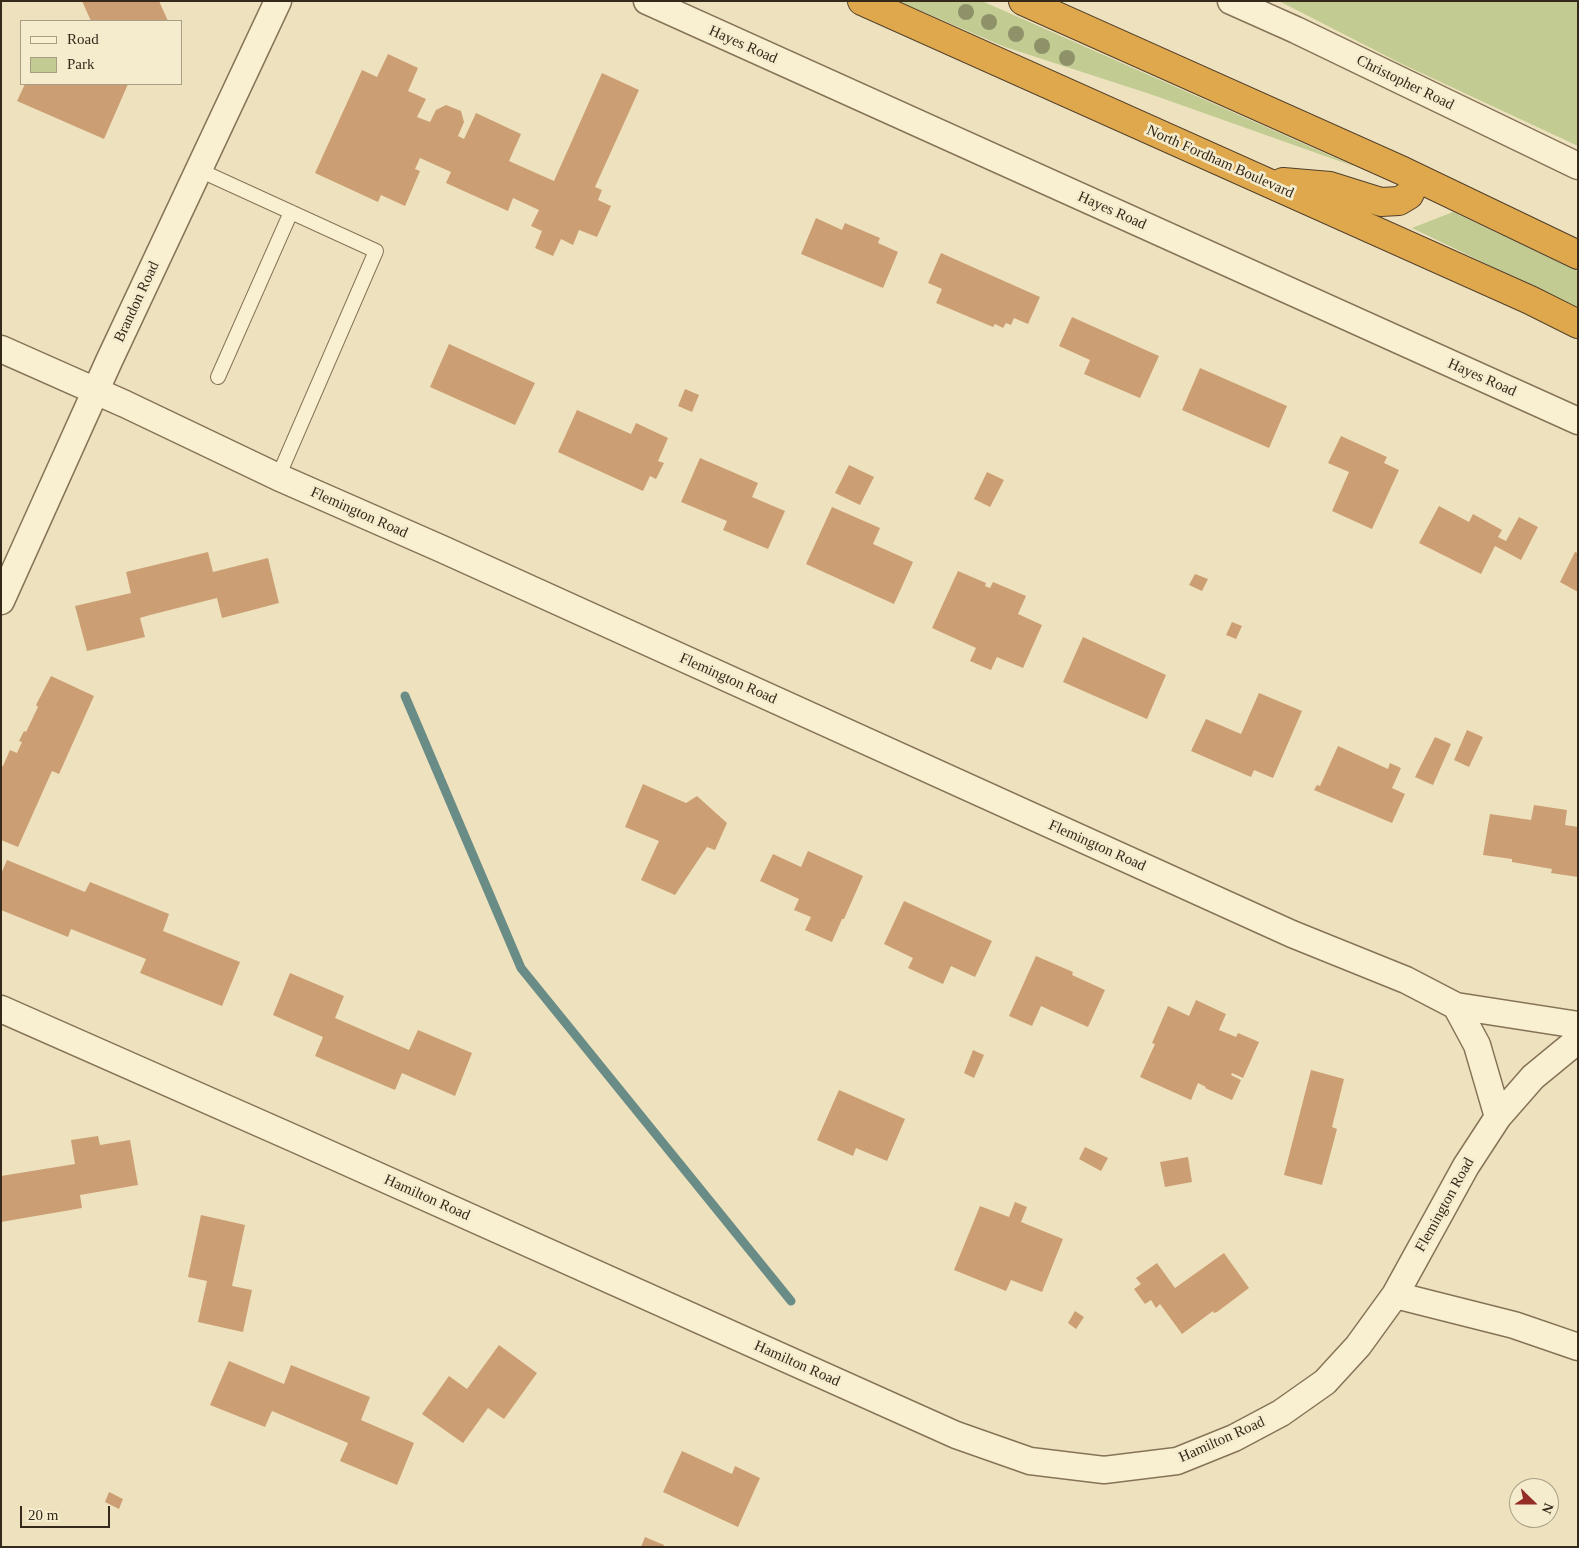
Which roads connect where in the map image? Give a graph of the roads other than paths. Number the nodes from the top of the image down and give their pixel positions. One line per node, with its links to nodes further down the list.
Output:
1 (647, 1): 16 (street, Hayes Road)
2 (862, 1): 9 (highway, North Fordham Boulevard)
3 (1023, 1): 8 (highway)
4 (1231, 1): 6 (street, Christopher Road)
5 (276, 2): 7 (street, Brandon Road)
6 (1578, 166)
7 (199, 170): 10 (lane); 15 (street, Brandon Road)
8 (1417, 178): 9 (highway); 11 (highway)
9 (1260, 179): 12 (highway, North Fordham Boulevard)
10 (290, 212): 14 (lane); 17 (lane)
11 (1578, 255)
12 (1578, 324)
13 (1, 349): 15 (street, Flemington Road)
14 (218, 377)
15 (96, 391): 17 (street, Flemington Road); 18 (street, Brandon Road)
16 (1578, 421)
17 (278, 477): 19 (street, Flemington Road)
18 (1, 601)
19 (1456, 1006): 21 (street, Flemington Road); 23 (street)
20 (1, 1009): 24 (street, Hamilton Road)
21 (1578, 1026)
22 (1578, 1040): 23 (street, Flemington Road)
23 (1498, 1118): 24 (street, Flemington Road)
24 (1395, 1295): 25 (street)
25 (1578, 1347)

